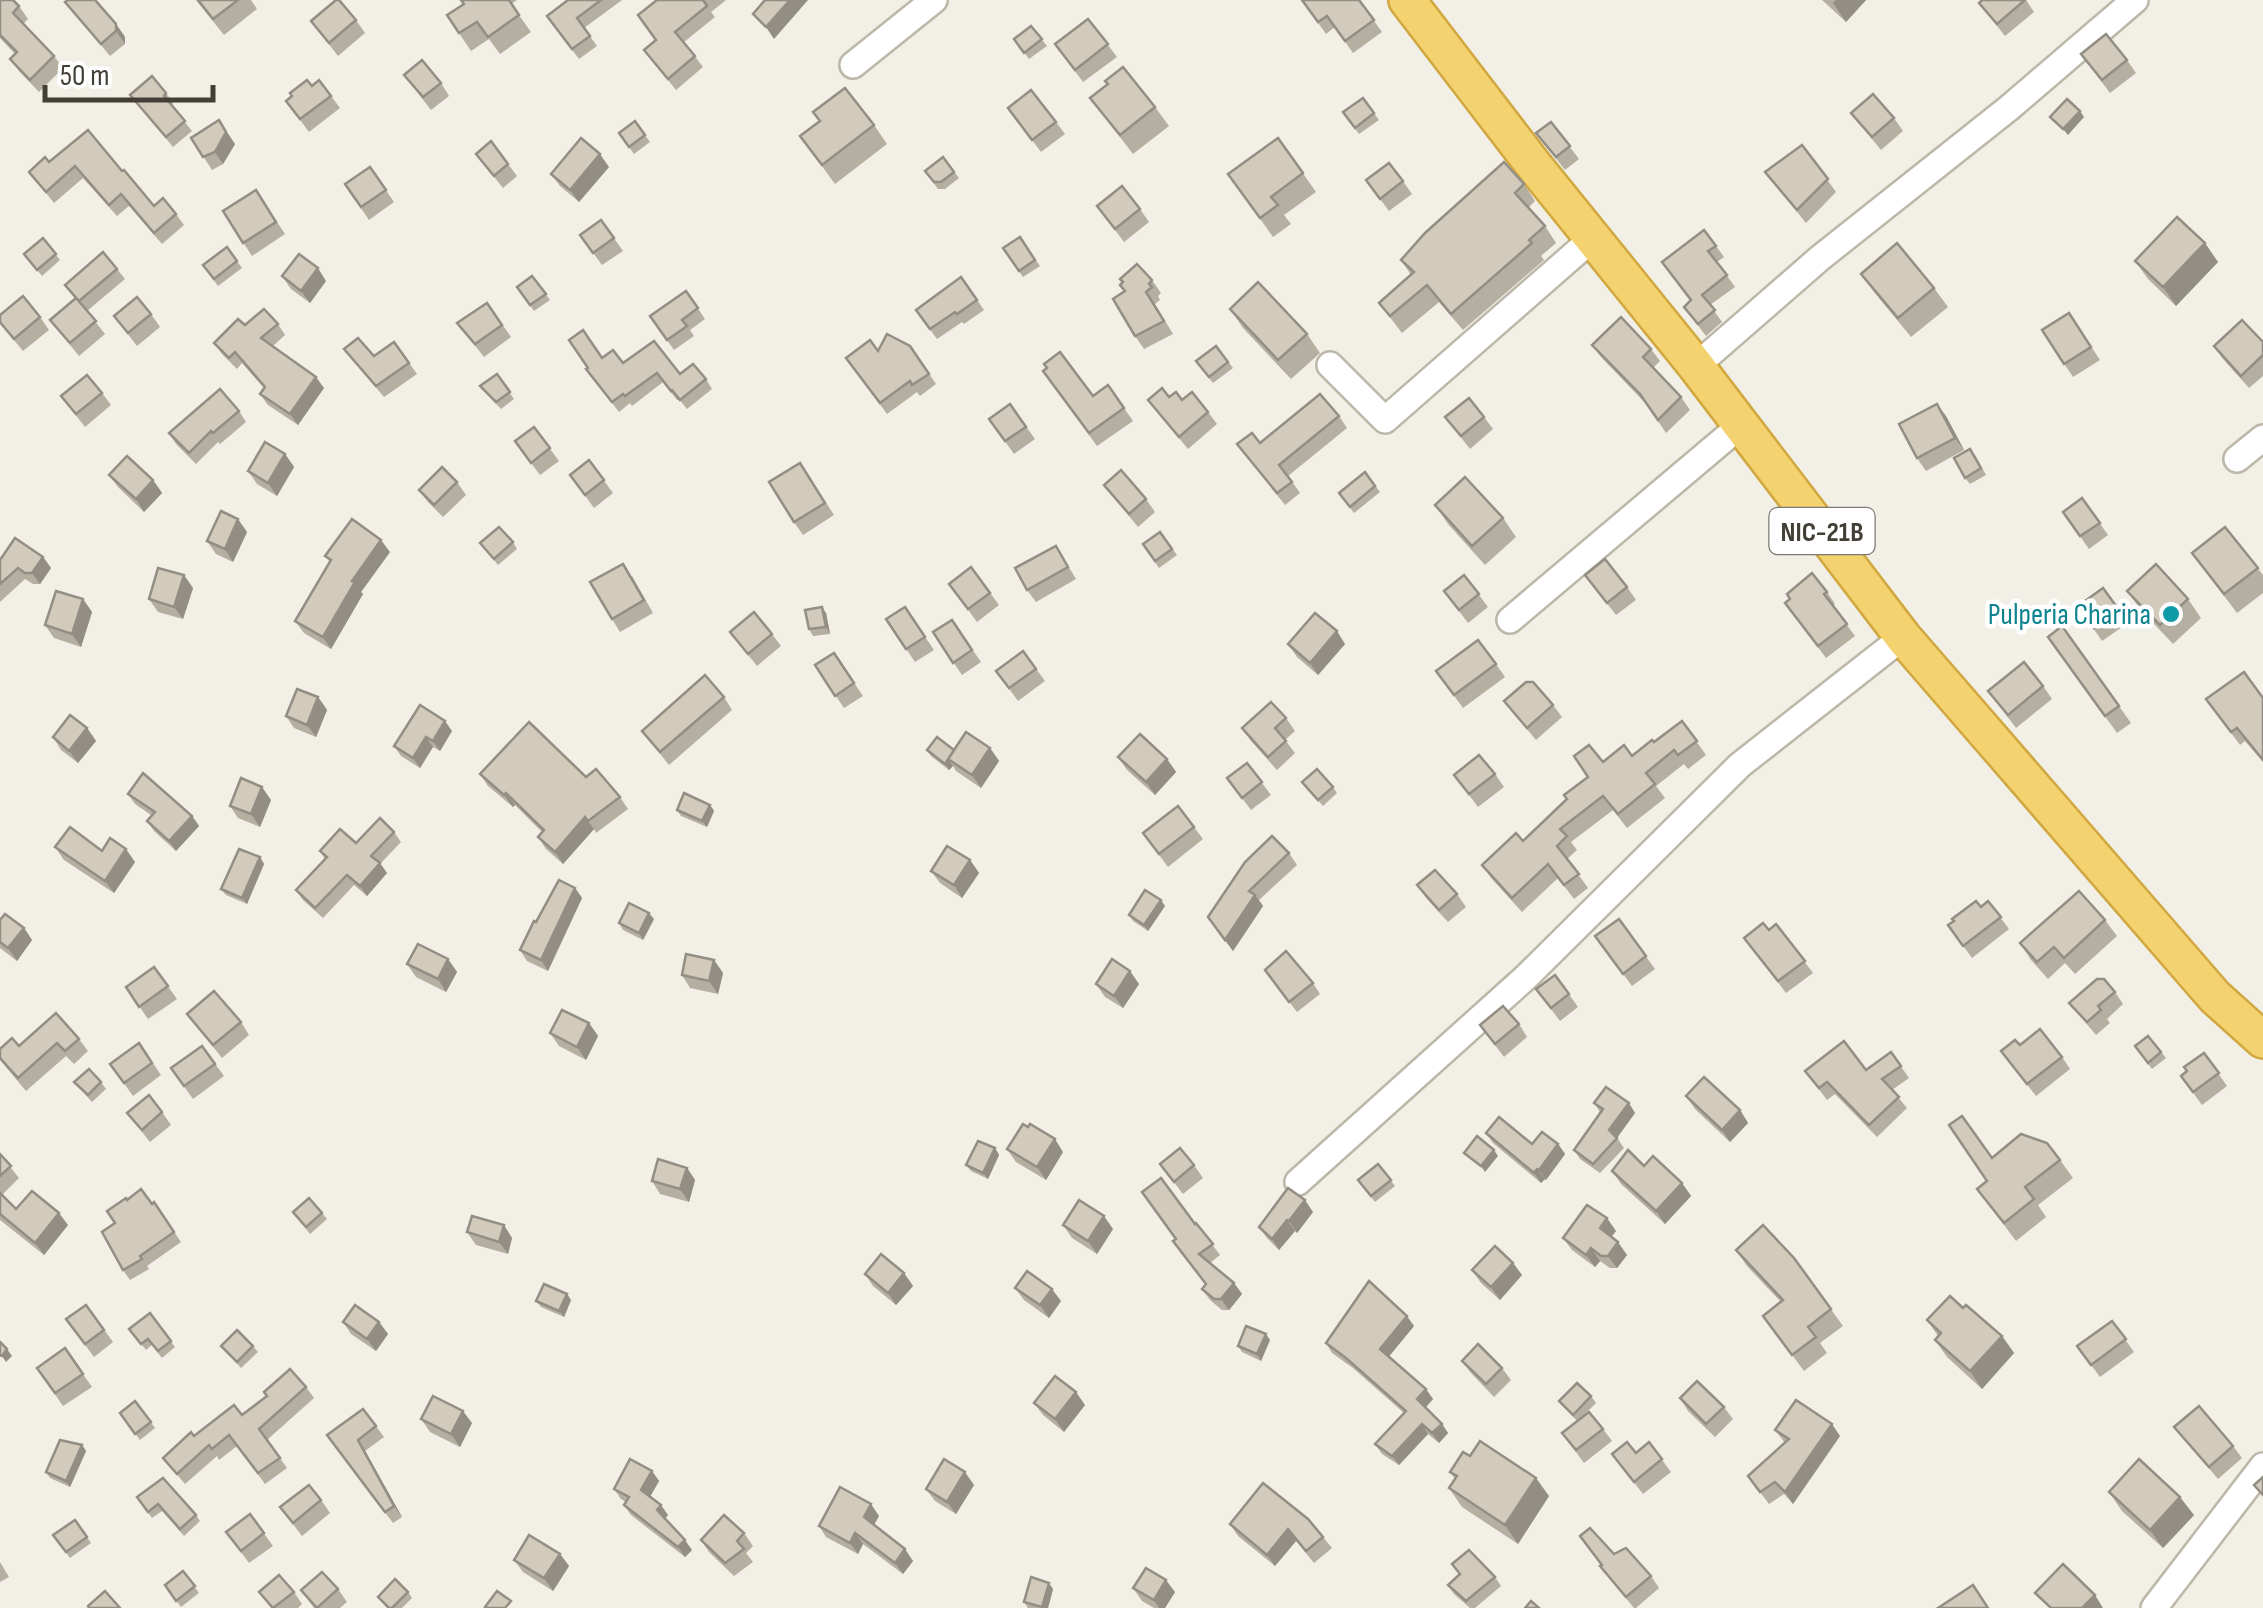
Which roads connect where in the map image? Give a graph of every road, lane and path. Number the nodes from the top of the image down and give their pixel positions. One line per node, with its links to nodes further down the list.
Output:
1 (934, 0): 4 (street)
2 (1407, 0): 5 (highway, NIC-21B)
3 (2135, 0): 7 (street)
4 (853, 66)
5 (1593, 238): 6 (street); 7 (highway, NIC-21B)
6 (1330, 364)
7 (1696, 366): 8 (highway, NIC-21B)
8 (1741, 425): 11 (street); 12 (highway, NIC-21B)
9 (2263, 438): 10 (street)
10 (2238, 460)
11 (1510, 620)
12 (1903, 636): 13 (highway, NIC-21B); 14 (street)
13 (2263, 1040)
14 (1298, 1182)
15 (2263, 1466): 16 (street)
16 (2154, 1608)

